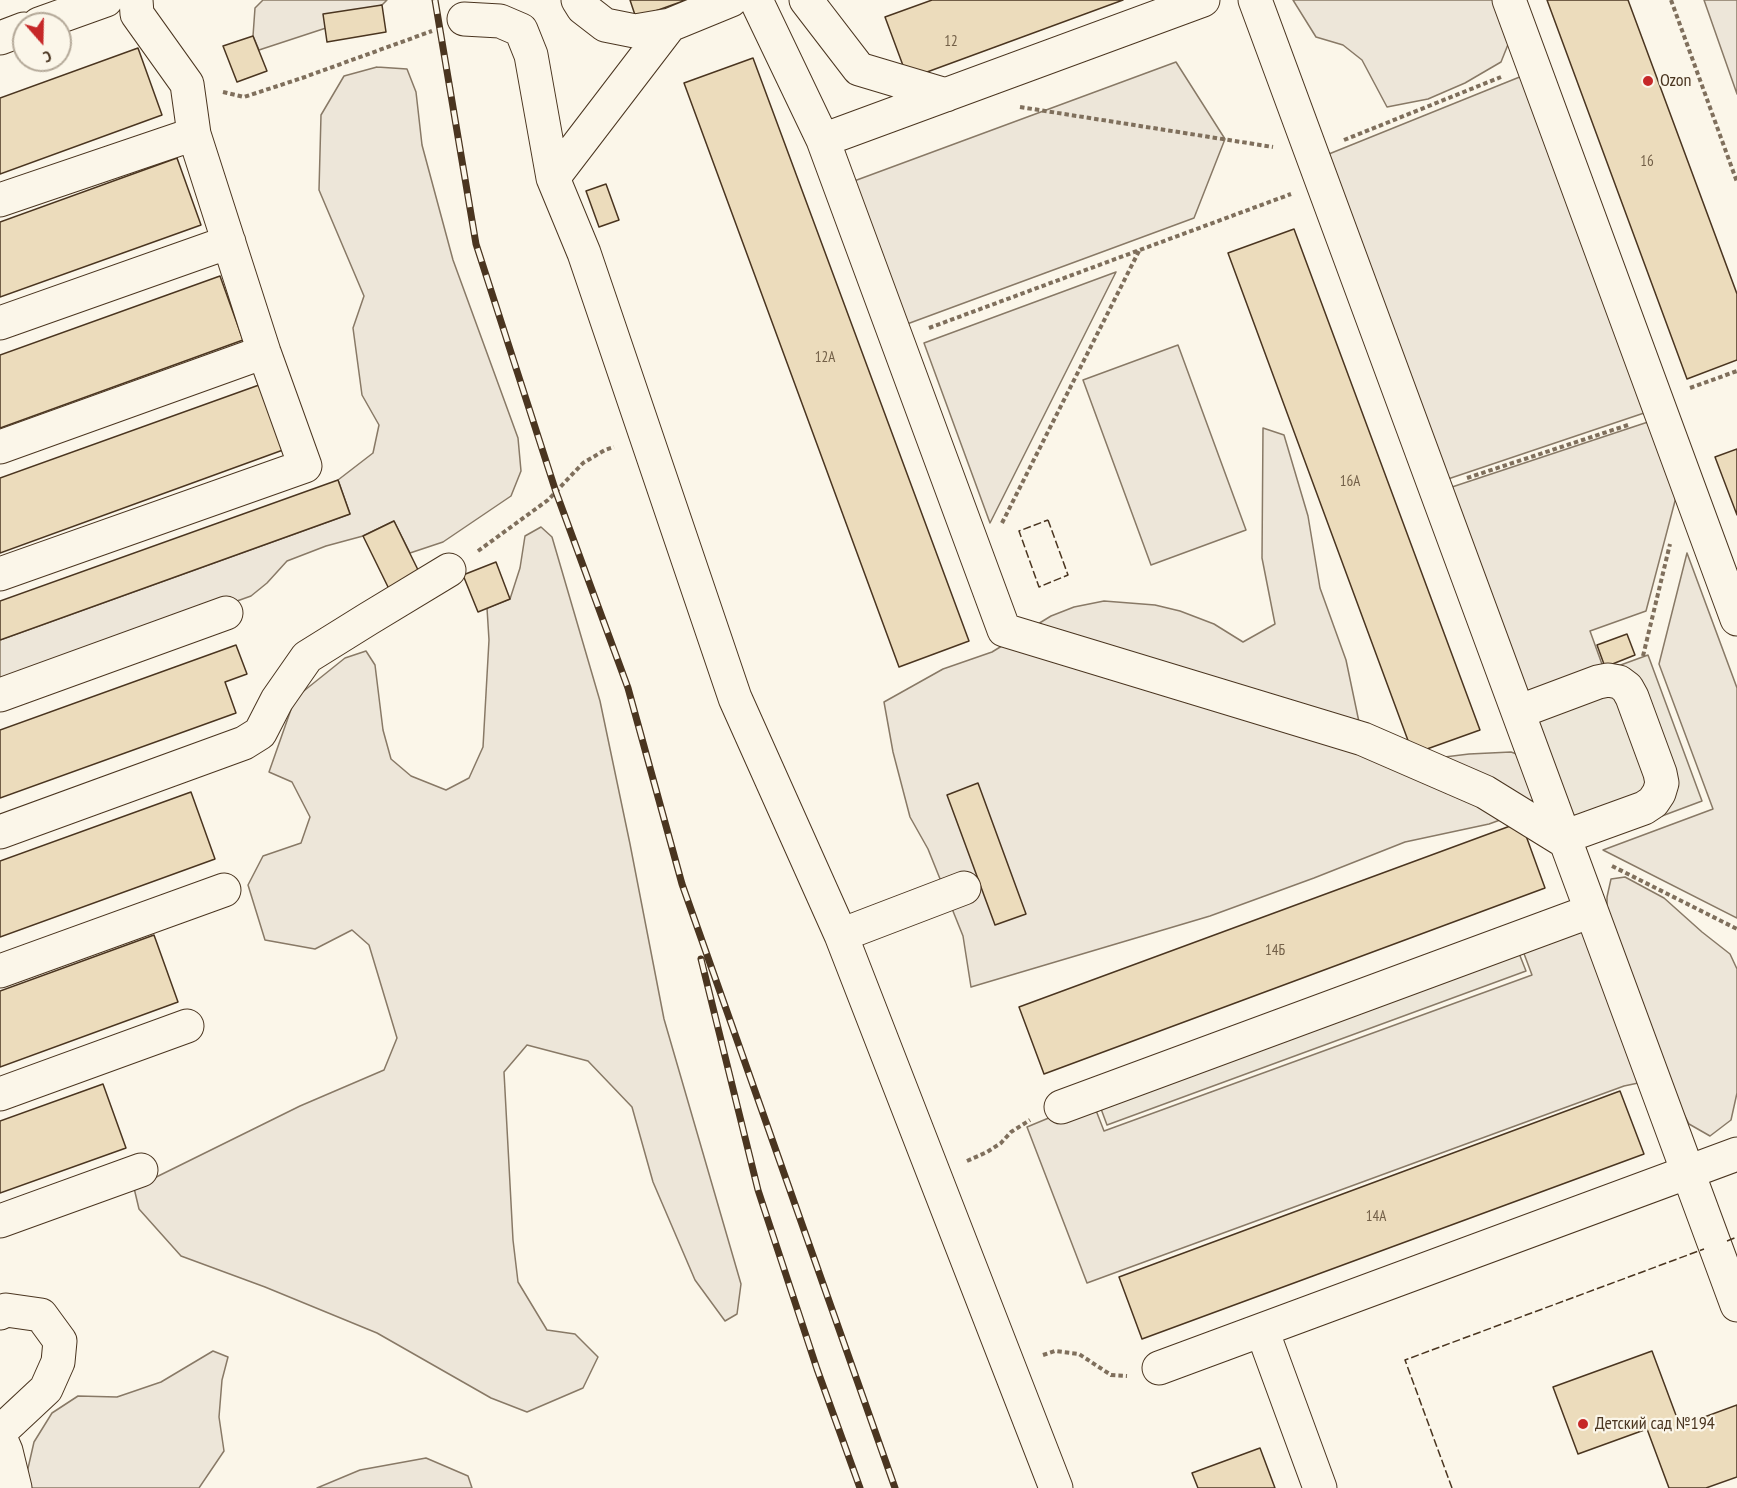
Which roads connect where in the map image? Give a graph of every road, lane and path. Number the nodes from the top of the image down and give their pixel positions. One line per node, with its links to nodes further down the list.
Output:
1 (106, 0): 11 (lane)
2 (136, 0): 15 (lane)
3 (578, 0): 13 (lane)
4 (731, 0): 13 (lane)
5 (756, 0): 19 (lane)
6 (806, 0): 16 (lane)
7 (1203, 0): 16 (lane)
8 (1255, 0): 20 (lane)
9 (1509, 0): 14 (lane)
10 (1671, 0): 22 (path)
11 (72, 12)
12 (464, 19): 15 (path); 21 (lane)
13 (670, 25): 21 (lane)
14 (1533, 65): 20 (path); 30 (lane)
15 (187, 84): 18 (lane)
16 (946, 95): 19 (lane)
17 (1016, 106): 20 (path)
18 (194, 134): 23 (lane); 24 (lane)
19 (823, 140): 27 (lane)
20 (1317, 168): 25 (path); 33 (lane)
21 (553, 178): 31 (lane)
22 (1737, 182)
23 (0, 200)
24 (230, 242): 26 (lane); 28 (lane)
25 (1139, 250): 27 (path); 35 (path)
26 (0, 323)
27 (897, 340): 35 (lane)
28 (264, 352): 32 (lane); 37 (lane)
29 (1737, 371): 30 (path)
30 (1659, 407): 33 (path); 39 (lane)
31 (646, 436): 36 (path); 49 (lane)
32 (0, 447)
33 (1435, 488): 42 (lane)
34 (1672, 538): 41 (path)
35 (980, 566): 44 (lane)
36 (449, 570): 43 (lane)
37 (0, 574)
38 (226, 613): 40 (lane)
39 (1737, 618)
40 (0, 695)
41 (1632, 697): 42 (lane); 44 (lane)
42 (1518, 711): 44 (lane)
43 (0, 832)
44 (1565, 840): 47 (lane); 48 (path)
45 (964, 888): 49 (lane)
46 (224, 890): 50 (lane)
47 (1591, 911): 53 (lane); 56 (lane)
48 (1737, 929)
49 (841, 935): 57 (lane)
50 (0, 971)
51 (187, 1026): 52 (lane)
52 (0, 1094)
53 (1061, 1107): 57 (path)
54 (1737, 1154): 56 (lane)
55 (141, 1170): 58 (lane)
56 (1688, 1173): 59 (lane); 61 (lane)
57 (935, 1176): 62 (lane)
58 (0, 1221)
59 (1737, 1305)
60 (0, 1313): 64 (lane)
61 (1262, 1330): 63 (lane); 68 (lane)
62 (1009, 1367): 63 (path); 67 (lane)
63 (1159, 1368)
64 (0, 1432)
65 (0, 1437): 66 (lane)
66 (15, 1488)
67 (1056, 1488)
68 (1320, 1488)

